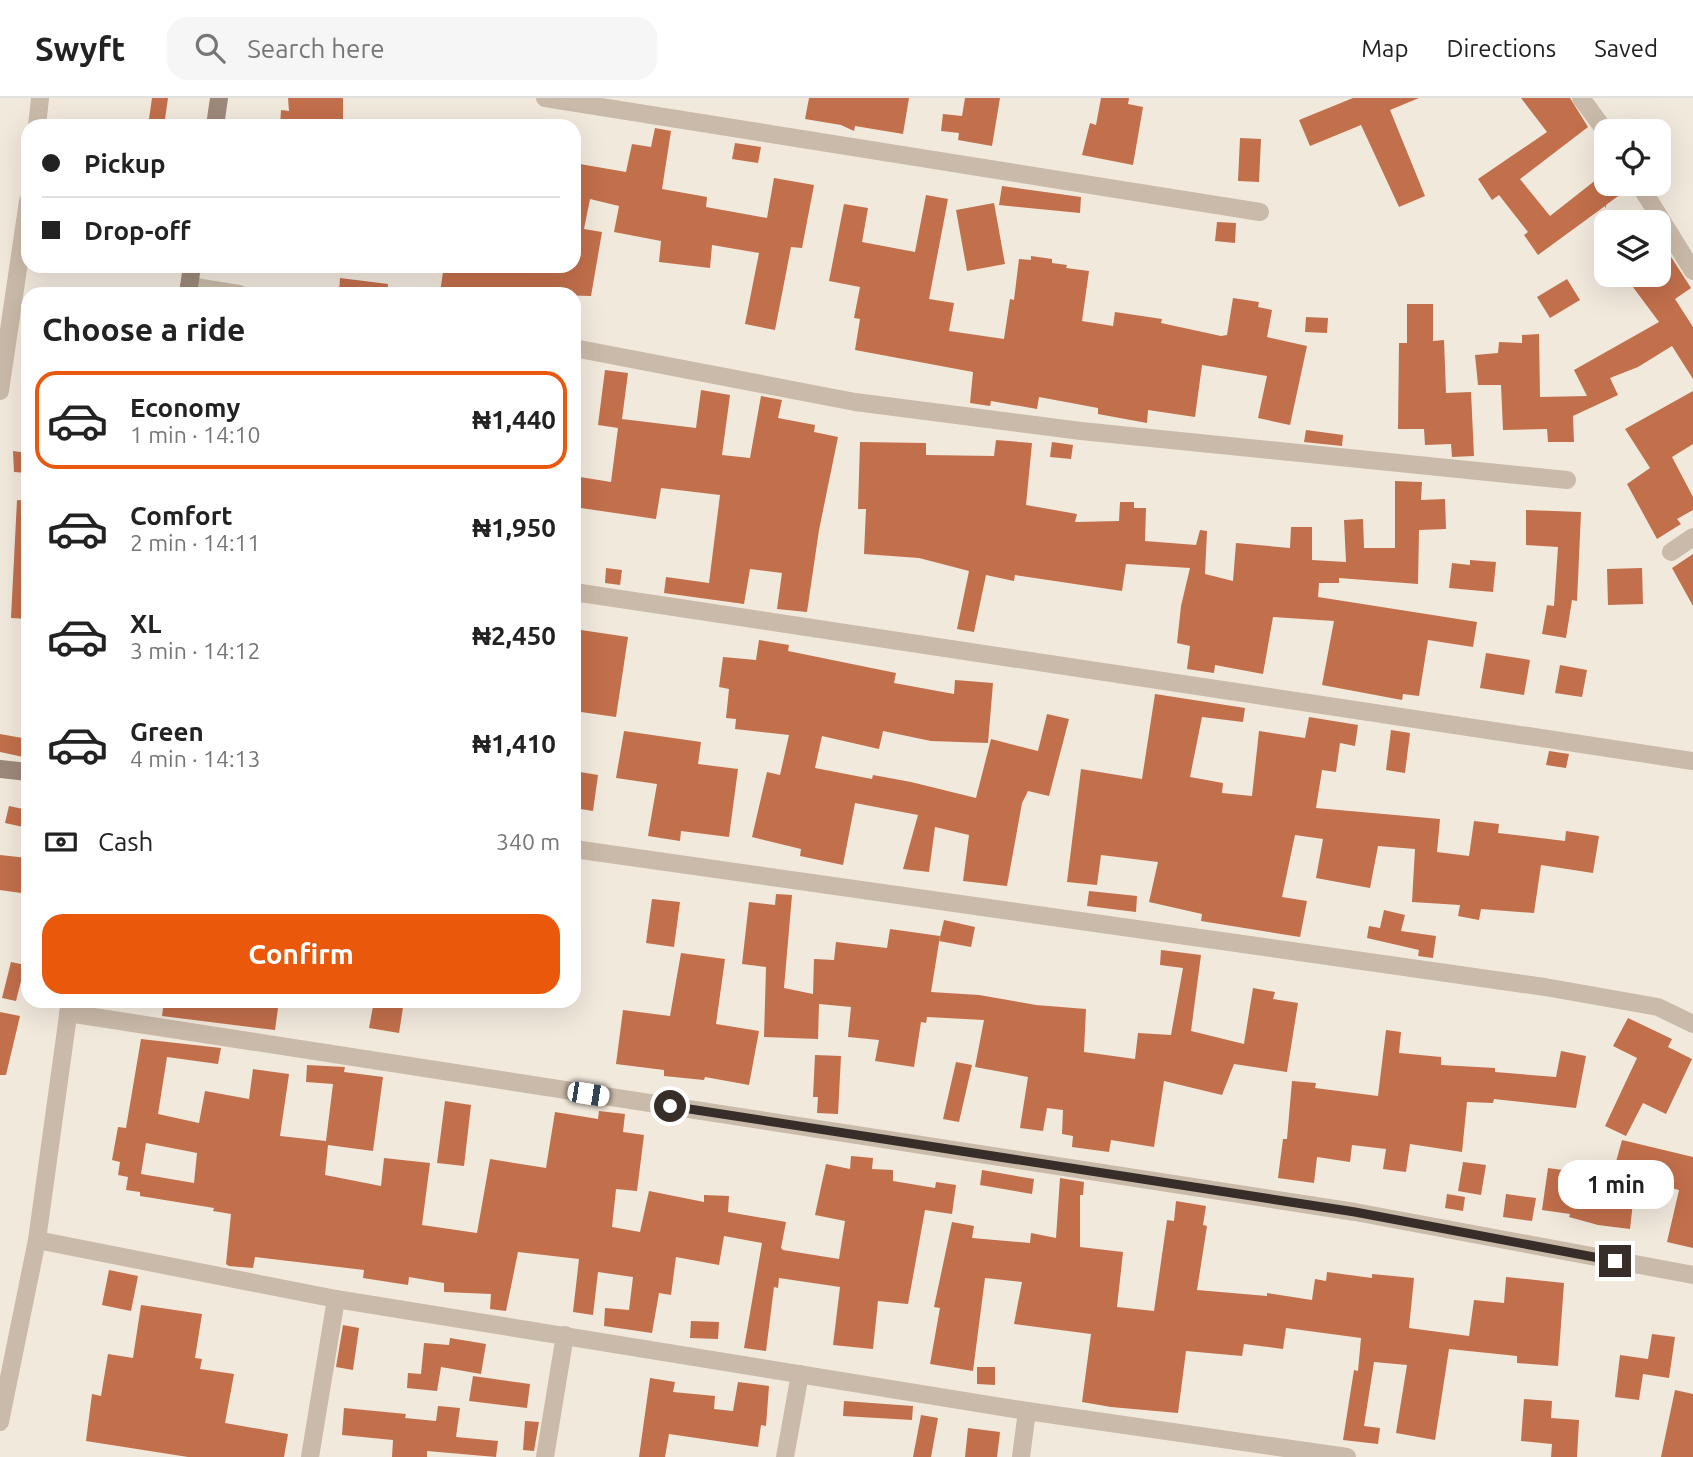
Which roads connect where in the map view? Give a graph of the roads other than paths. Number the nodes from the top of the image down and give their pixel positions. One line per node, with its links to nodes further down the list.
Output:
1 (40, 98): 5 (street)
2 (219, 98): 6 (street)
3 (545, 98): 9 (street)
4 (1581, 98): 7 (street)
5 (38, 119)
6 (216, 119)
7 (1596, 119)
8 (1646, 196): 11 (street)
9 (1260, 212)
10 (21, 248): 13 (street)
11 (1693, 271)
12 (581, 349): 14 (street)
13 (0, 391)
14 (1567, 480)
15 (1693, 537): 16 (street)
16 (1671, 552)
17 (581, 593): 18 (street)
18 (1693, 761)
19 (0, 769): 20 (street)
20 (21, 771)
21 (581, 850): 24 (street)
22 (69, 1008): 25 (street)
23 (75, 1008): 26 (street)
24 (1693, 1024)
25 (37, 1240): 27 (street); 31 (street)
26 (1693, 1275)
27 (336, 1299): 28 (street); 32 (street)
28 (565, 1335): 29 (street); 33 (street)
29 (800, 1374): 30 (street); 34 (street)
30 (1027, 1411): 35 (street); 36 (street)
31 (0, 1422)
32 (310, 1457)
33 (545, 1457)
34 (785, 1457)
35 (1021, 1457)
36 (1347, 1457)

